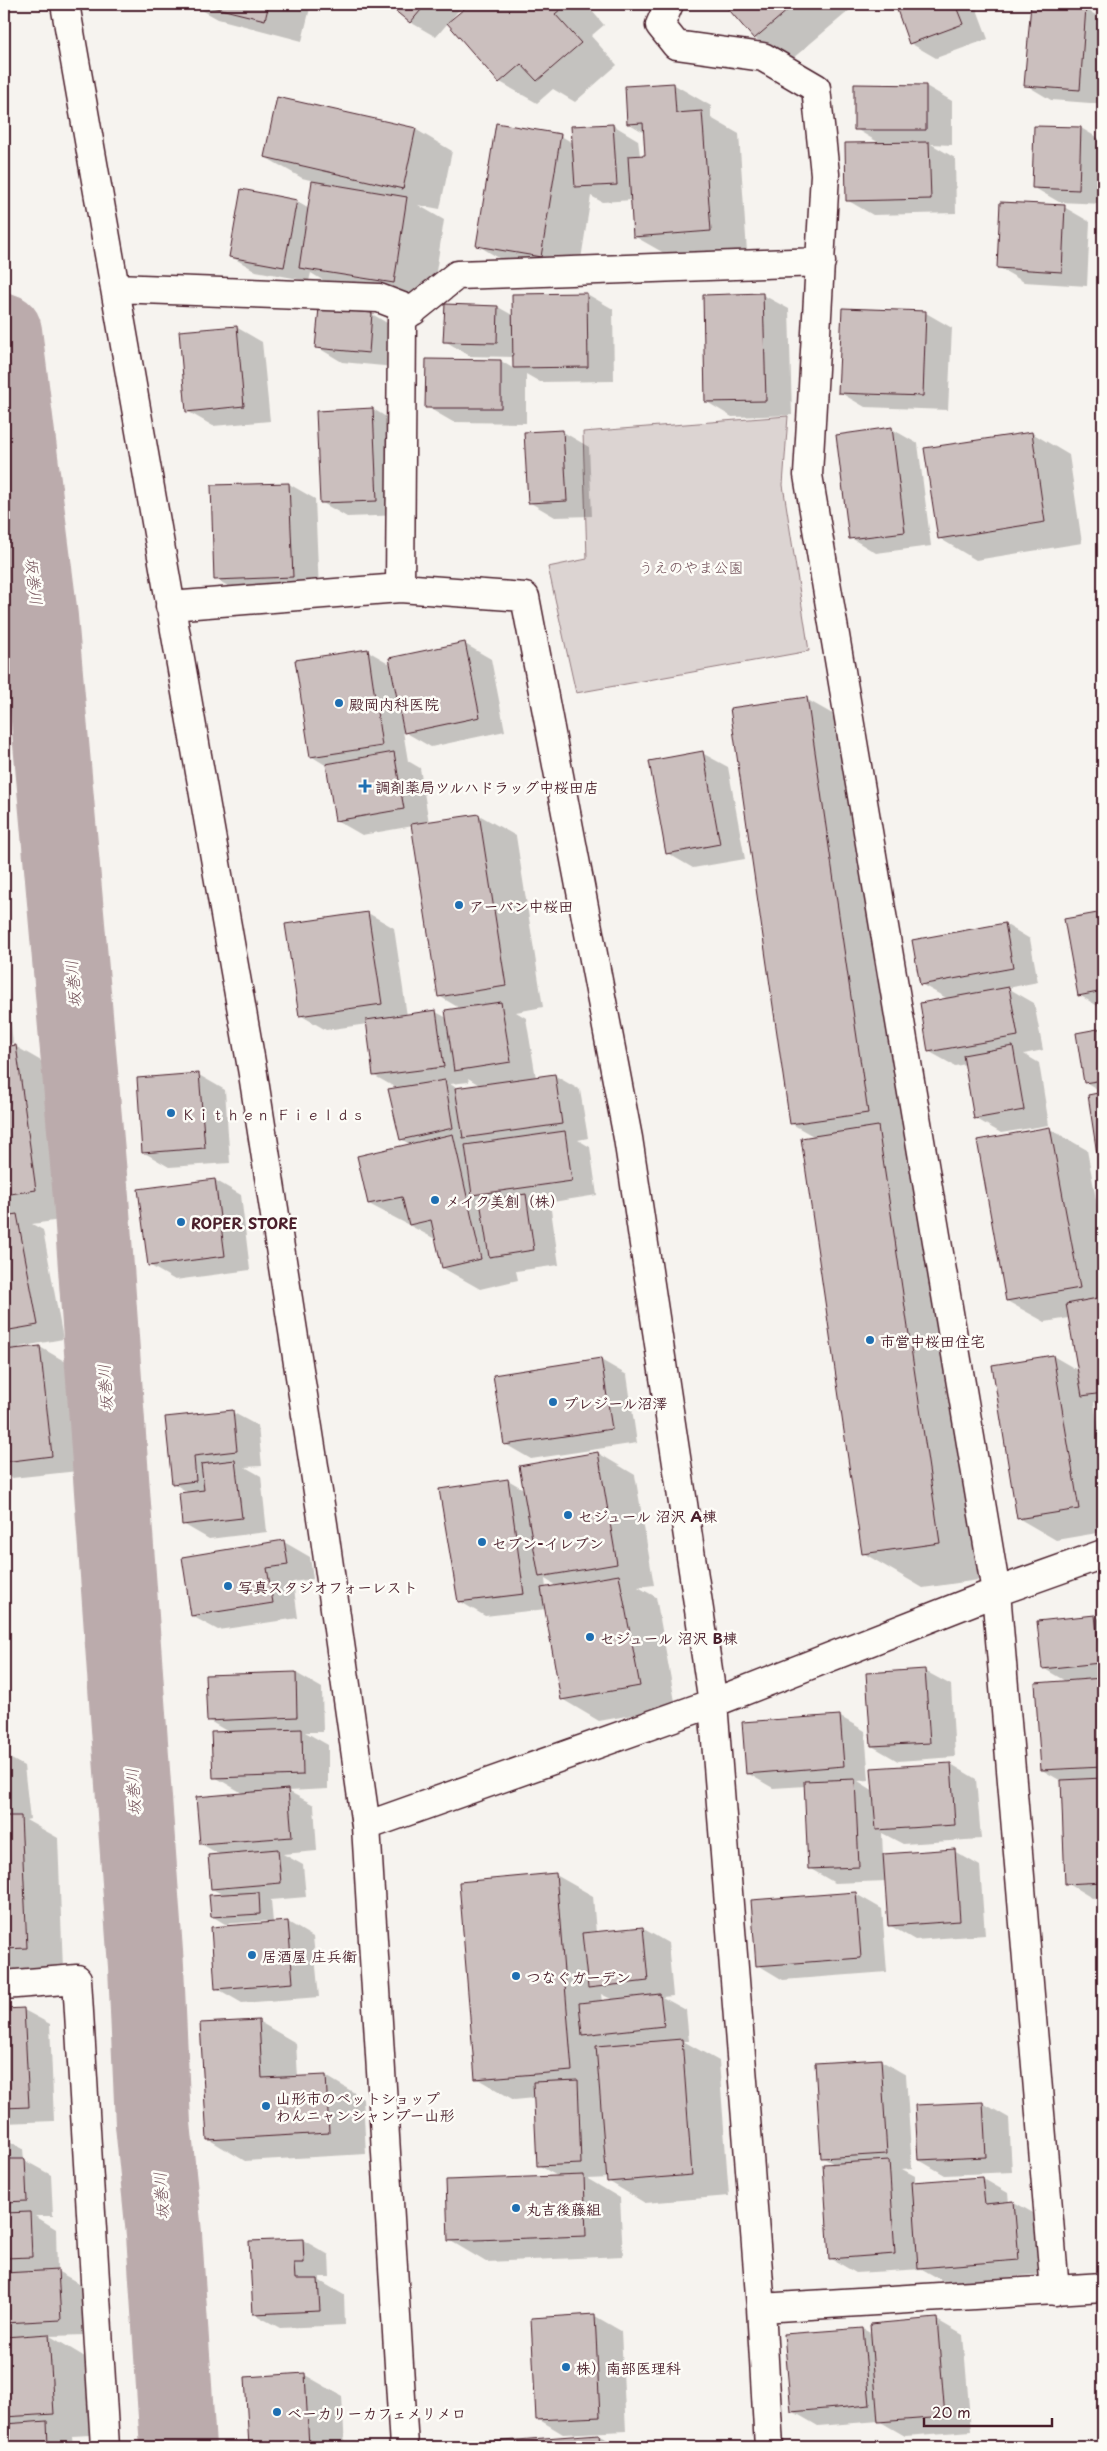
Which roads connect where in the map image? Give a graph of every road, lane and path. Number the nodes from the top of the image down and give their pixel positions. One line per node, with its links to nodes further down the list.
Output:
1 (64, 4): 4 (street)
2 (669, 4): 3 (street)
3 (820, 262): 5 (street); 9 (street)
4 (115, 288): 5 (street); 7 (street)
5 (413, 311): 6 (street)
6 (400, 588): 7 (street); 10 (street)
7 (170, 606): 11 (street)
8 (1103, 1554): 9 (street)
9 (996, 1592): 10 (street); 14 (street)
10 (713, 1703): 11 (street); 15 (street)
11 (366, 1826): 17 (street)
12 (4, 1985): 16 (street)
13 (1103, 2288): 14 (street)
14 (1055, 2291): 15 (street)
15 (761, 2308): 18 (street)
16 (105, 2447)
17 (404, 2447)
18 (770, 2447)

